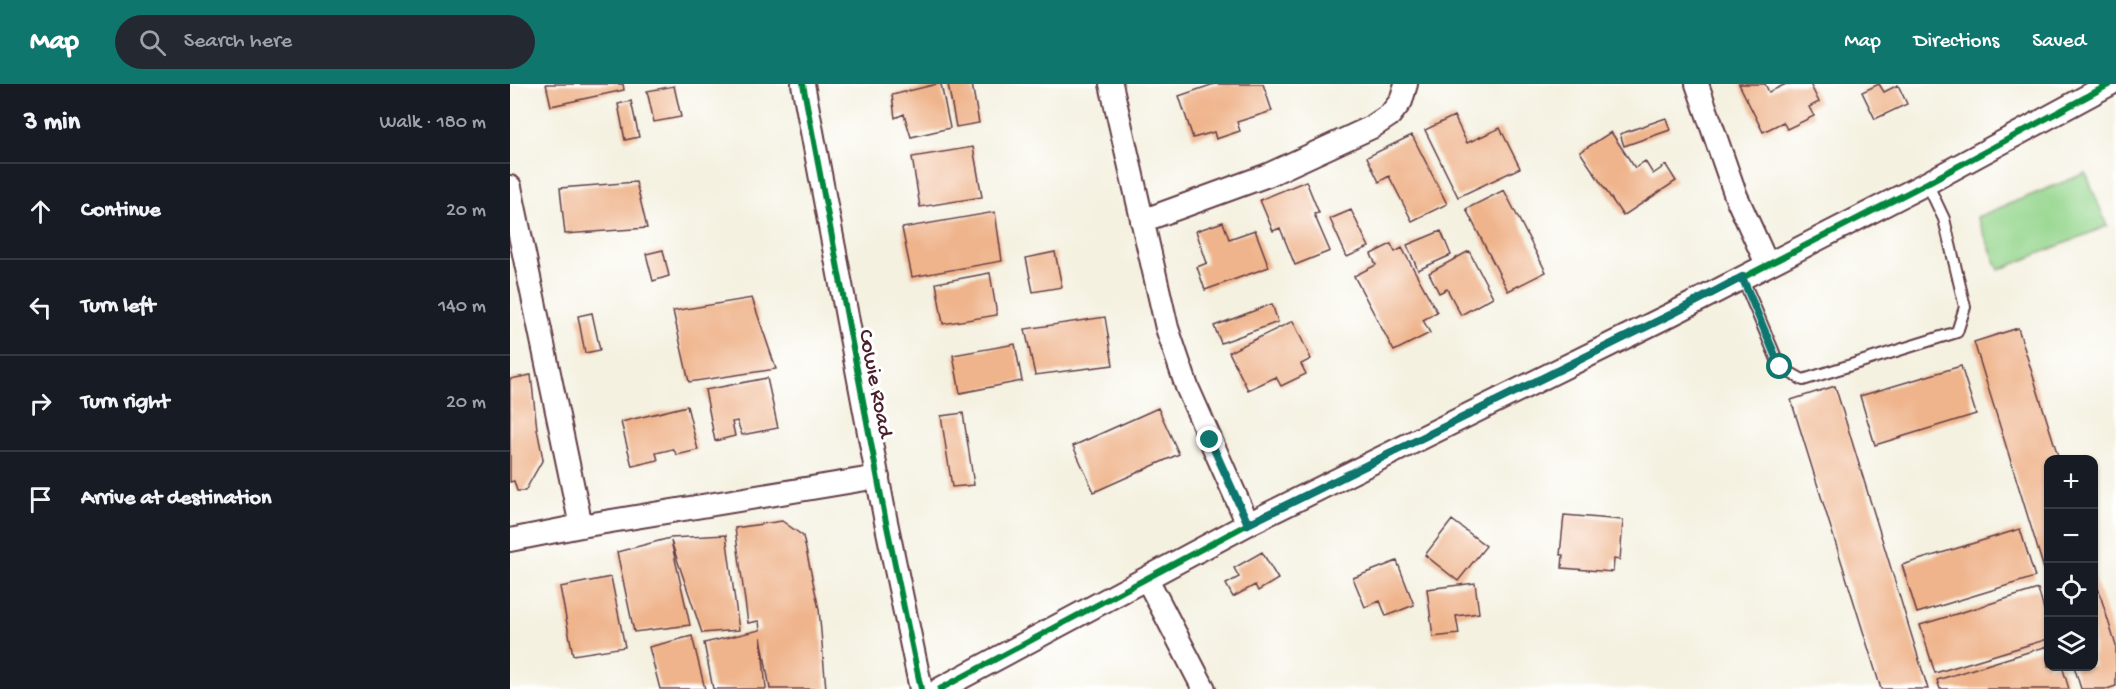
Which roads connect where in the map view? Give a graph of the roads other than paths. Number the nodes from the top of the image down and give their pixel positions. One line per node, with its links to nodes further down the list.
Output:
1 (803, 84): 11 (street, Cowie Road)
2 (1111, 84): 8 (street)
3 (1406, 84): 8 (street)
4 (1697, 84): 9 (street)
5 (2110, 84): 6 (street)
6 (1927, 183): 9 (street); 10 (lane)
7 (510, 187): 13 (street)
8 (1142, 221): 12 (street)
9 (1767, 264): 10 (street)
10 (1742, 277): 12 (street)
11 (878, 477): 13 (street); 16 (street, Cowie Road)
12 (1248, 524): 15 (street)
13 (581, 526): 14 (street)
14 (510, 540)
15 (1147, 579): 17 (street); 18 (street)
16 (921, 689)
17 (940, 689)
18 (1204, 689)

